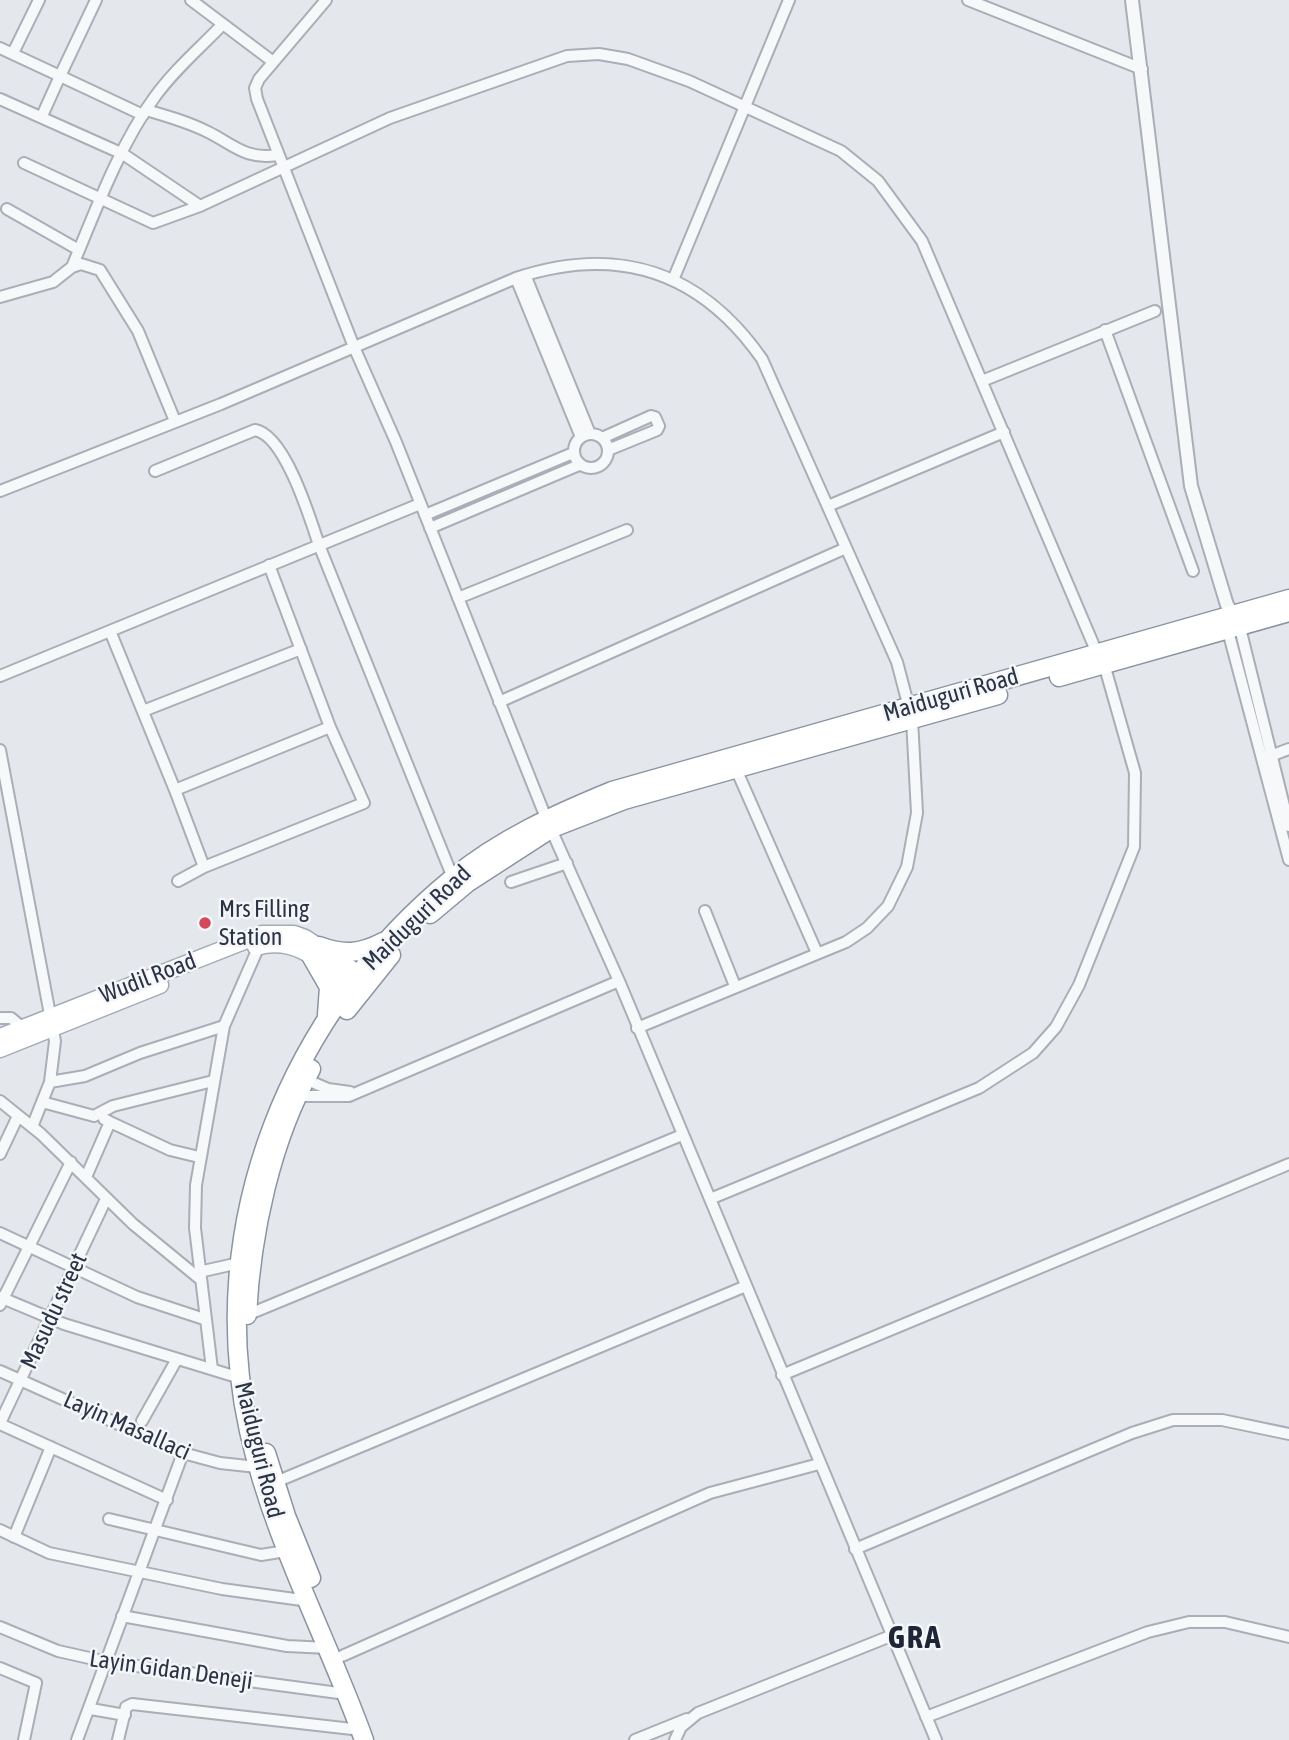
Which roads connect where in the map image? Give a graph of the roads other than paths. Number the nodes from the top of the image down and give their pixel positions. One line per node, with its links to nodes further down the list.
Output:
1 (38, 0): 10 (street)
2 (96, 0): 13 (street)
3 (191, 0): 8 (street)
4 (326, 0): 11 (street)
5 (789, 0): 15 (street)
6 (968, 0): 12 (street)
7 (1132, 0): 12 (street)
8 (223, 24): 11 (street); 16 (street)
9 (0, 48): 10 (street)
10 (13, 53): 13 (street)
11 (272, 61): 19 (street)
12 (1142, 69): 57 (street)
13 (60, 76): 16 (street); 17 (street)
14 (0, 99): 17 (street)
15 (746, 108): 21 (street); 28 (street); 33 (street)
16 (145, 112): 18 (street); 19 (street)
17 (42, 116): 18 (street)
18 (123, 154): 22 (street); 23 (street)
19 (277, 155): 21 (street)
20 (24, 163): 22 (street)
21 (283, 167): 23 (street); 32 (street)
22 (100, 200): 23 (street); 25 (street)
23 (200, 206)
24 (8, 209): 25 (street)
25 (79, 250): 26 (street)
26 (72, 267): 29 (street); 34 (street)
27 (521, 276): 28 (street); 32 (street); 36 (street)
28 (673, 280): 46 (street)
29 (0, 297)
30 (1155, 311): 31 (street)
31 (1105, 330): 33 (street); 53 (street)
32 (354, 347): 34 (street); 45 (street)
33 (982, 382): 35 (street)
34 (175, 421): 44 (street)
35 (1004, 432): 46 (street); 60 (street)
36 (585, 435): 37 (street); 39 (street)
37 (602, 438): 38 (street); 38 (street)
38 (608, 450): 40 (street)
39 (573, 453): 40 (street); 42 (street)
40 (579, 465): 43 (street)
41 (155, 471): 50 (street)
42 (524, 474): 43 (street); 47 (street)
43 (529, 486): 48 (street)
44 (0, 491)
45 (420, 504): 47 (street); 50 (street)
46 (828, 506): 51 (street)
47 (425, 515): 48 (street)
48 (430, 528): 54 (street)
49 (627, 530): 54 (street)
50 (318, 545): 52 (street); 76 (street)
51 (846, 548): 62 (street); 64 (street)
52 (269, 565): 58 (street); 59 (street)
53 (1193, 571)
54 (458, 598): 62 (street)
55 (1289, 599): 57 (highway, Maiduguri Road)
56 (1289, 612): 57 (highway, Maiduguri Road)
57 (1231, 620): 60 (highway, Maiduguri Road); 68 (street)
58 (110, 631): 61 (street); 63 (street)
59 (301, 649): 63 (street); 65 (street)
60 (1101, 659): 64 (highway, Maiduguri Road); 114 (street)
61 (0, 676)
62 (499, 702): 71 (street)
63 (143, 711): 70 (street)
64 (911, 713): 69 (highway, Maiduguri Road); 71 (highway, Maiduguri Road); 84 (street)
65 (330, 727): 70 (street); 75 (street)
66 (1289, 749): 68 (street)
67 (0, 750): 90 (street)
68 (1266, 757): 72 (street); 73 (street)
69 (736, 769): 71 (highway, Maiduguri Road); 84 (street)
70 (175, 790): 75 (street)
71 (549, 823): 74 (street); 76 (highway, Maiduguri Road); 86 (highway, Maiduguri Road)
72 (1289, 827)
73 (1289, 860)
74 (567, 863): 78 (street); 85 (street)
75 (204, 867): 77 (street)
76 (453, 878): 80 (highway, Maiduguri Road)
77 (178, 881)
78 (511, 882)
79 (705, 911): 87 (street)
80 (390, 939): 82 (highway); 86 (highway, Maiduguri Road)
81 (259, 946): 82 (main road, Wudil Road); 83 (main road, Wudil Road); 91 (street)
82 (314, 950): 83 (main road, Wudil Road); 86 (main road, Wudil Road); 89 (highway)
83 (231, 951): 90 (main road, Wudil Road)
84 (817, 953): 87 (street)
85 (619, 981): 93 (street); 99 (street)
86 (359, 984): 89 (highway, Maiduguri Road); 96 (highway, Maiduguri Road)
87 (735, 986): 93 (street)
88 (0, 1018): 92 (street)
89 (325, 1021): 117 (highway, Maiduguri Road)
90 (52, 1022): 92 (main road, Wudil Road); 95 (main road, Wudil Road); 98 (street)
91 (224, 1026): 97 (street); 98 (street)
92 (23, 1028): 94 (main road, Wudil Road)
93 (638, 1028): 107 (street)
94 (0, 1037)
95 (0, 1049)
96 (305, 1079): 99 (street); 100 (highway, Maiduguri Road)
97 (213, 1081): 103 (street); 109 (street)
98 (50, 1082): 102 (street)
99 (356, 1093): 100 (street)
100 (298, 1096): 122 (highway, Maiduguri Road)
101 (0, 1101): 104 (street)
102 (42, 1102): 103 (street); 106 (street)
103 (97, 1115): 105 (street)
104 (18, 1116): 106 (street); 108 (street)
105 (110, 1122): 109 (street); 112 (street)
106 (32, 1127): 110 (street)
107 (682, 1135): 114 (street); 122 (street)
108 (0, 1154)
109 (199, 1157): 119 (street)
110 (71, 1162): 112 (street); 116 (street)
111 (1289, 1164): 128 (street)
112 (86, 1177): 113 (street)
113 (106, 1199): 118 (street, Masudu street); 119 (street)
114 (710, 1199): 120 (street)
115 (0, 1233): 116 (street)
116 (29, 1246): 118 (street); 121 (street)
117 (239, 1264): 119 (street); 129 (highway, Maiduguri Road)
118 (74, 1267): 123 (street, Masudu street); 124 (street)
119 (200, 1276): 124 (street)
120 (747, 1286): 128 (street); 138 (street)
121 (1, 1300): 123 (street)
122 (247, 1315): 138 (highway, Maiduguri Road)
123 (47, 1318): 125 (street); 130 (street, Masudu street)
124 (204, 1319): 126 (street)
125 (177, 1359): 126 (street); 131 (street)
126 (212, 1369): 129 (street)
127 (0, 1371): 130 (street, Layin Masallaci)
128 (782, 1375): 136 (street)
129 (240, 1378): 137 (highway, Maiduguri Road)
130 (22, 1380): 132 (street, Masudu street); 135 (street, Layin Masallaci)
131 (142, 1421)
132 (0, 1424): 134 (street)
133 (1289, 1434): 144 (street)
134 (51, 1447): 139 (street); 143 (street)
135 (183, 1453): 137 (street, Layin Masallaci); 139 (street)
136 (820, 1464): 144 (street); 152 (street)
137 (257, 1467): 138 (highway, Maiduguri Road)
138 (269, 1485): 145 (highway, Maiduguri Road); 152 (highway, Maiduguri Road)
139 (167, 1500): 142 (street)
140 (108, 1519): 142 (street)
141 (0, 1530): 143 (street)
142 (157, 1530): 145 (street); 146 (street)
143 (14, 1537): 146 (street)
144 (855, 1549): 150 (street)
145 (286, 1551): 147 (highway, Maiduguri Road)
146 (140, 1572): 147 (street); 148 (street)
147 (309, 1601): 152 (highway, Maiduguri Road)
148 (122, 1616): 152 (street); 153 (street)
149 (0, 1627): 153 (street, Layin Gidan Deneji)
150 (893, 1635): 158 (street); 159 (street)
151 (1289, 1637): 158 (street)
152 (335, 1652): 155 (highway, Maiduguri Road); 164 (highway, Maiduguri Road)
153 (107, 1662): 155 (street, Layin Gidan Deneji); 156 (street)
154 (0, 1668): 161 (street)
155 (346, 1694): 160 (highway, Maiduguri Road)
156 (91, 1709): 157 (street); 162 (street)
157 (125, 1715): 160 (street); 163 (street)
158 (926, 1717): 167 (street)
159 (688, 1719): 165 (street); 166 (street)
160 (363, 1735)
161 (24, 1740)
162 (78, 1740)
163 (118, 1740)
164 (377, 1740)
165 (635, 1740)
166 (675, 1740)
167 (936, 1740)

